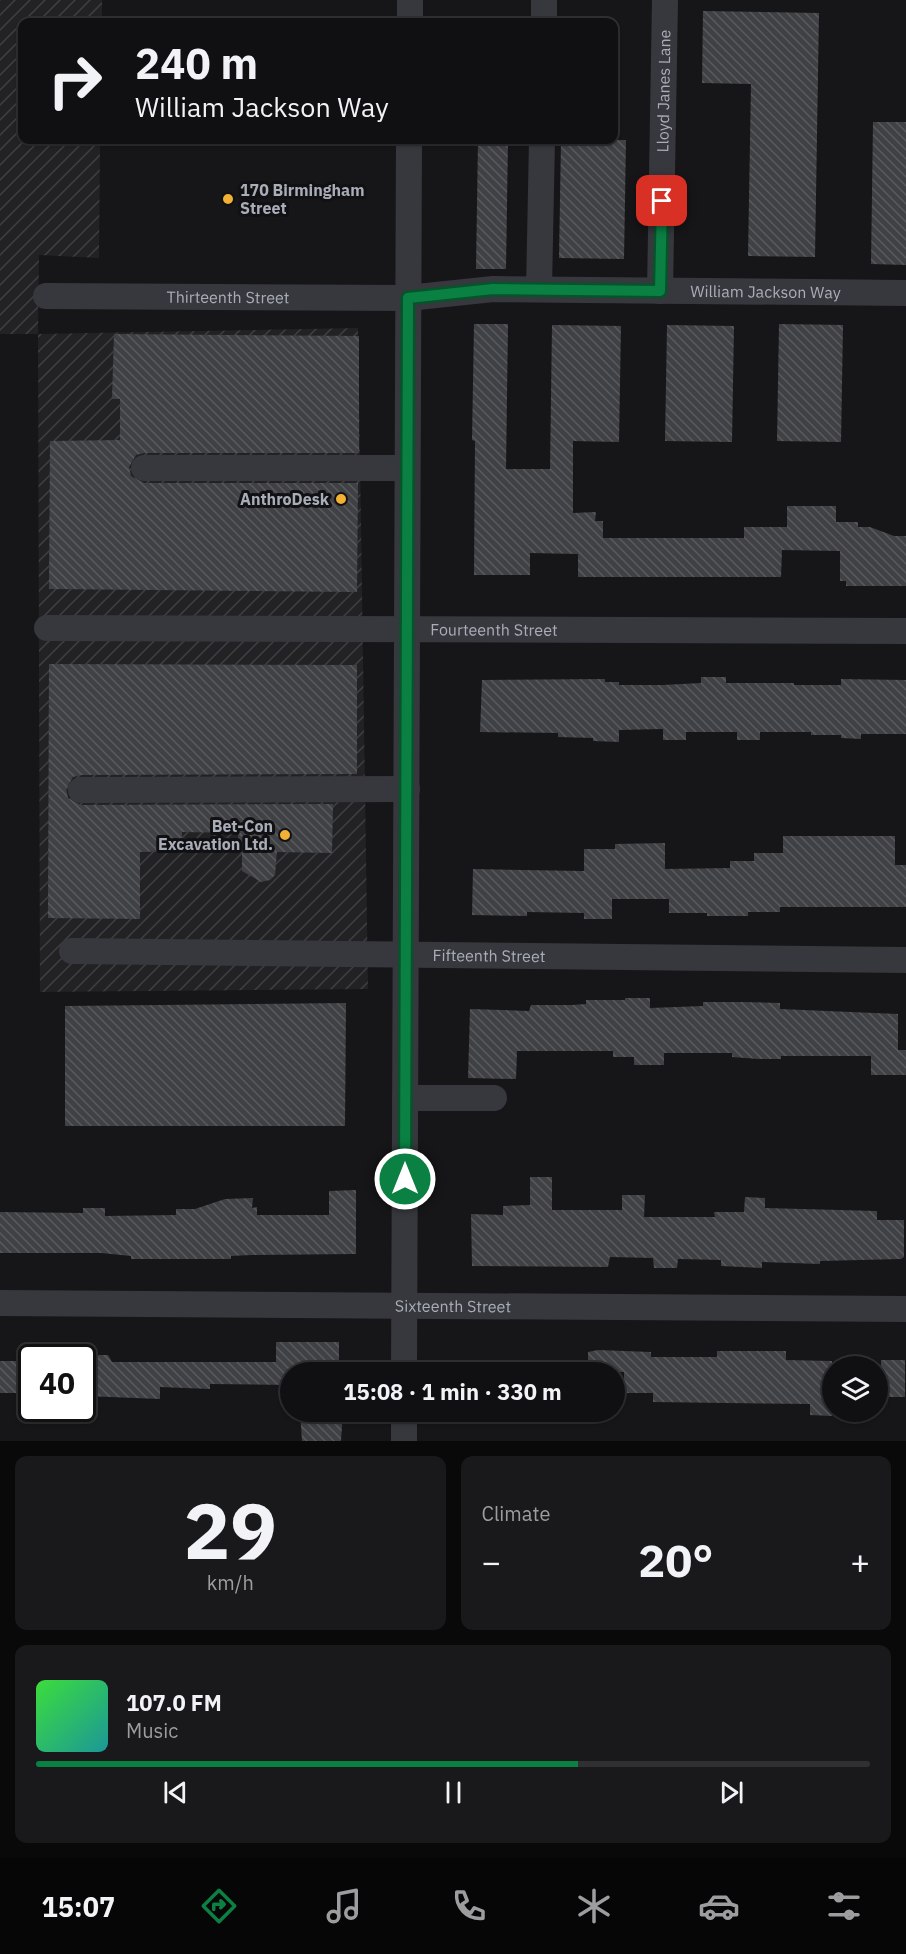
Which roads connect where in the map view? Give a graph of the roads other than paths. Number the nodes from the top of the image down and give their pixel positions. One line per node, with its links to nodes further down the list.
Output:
1 (410, 0): 4 (street)
2 (544, 0): 5 (street)
3 (665, 0): 9 (street, Lloyd Janes Lane)
4 (410, 18)
5 (544, 18)
6 (409, 144): 12 (street)
7 (542, 144): 8 (street)
8 (539, 289): 9 (street, William Jackson Way); 12 (street, William Jackson Way)
9 (660, 291): 10 (street, William Jackson Way)
10 (906, 293)
11 (46, 296): 12 (street, Thirteenth Street)
12 (408, 298): 14 (street)
13 (144, 468): 14 (street)
14 (407, 468): 16 (street)
15 (47, 628): 16 (street, Fourteenth Street)
16 (407, 630): 17 (street, Fourteenth Street); 18 (street)
17 (906, 631)
18 (407, 789): 19 (street); 21 (street)
19 (81, 790)
20 (72, 951): 21 (street, Fifteenth Street)
21 (405, 956): 22 (street, Fifteenth Street); 23 (street)
22 (906, 960)
23 (405, 1098): 24 (street); 26 (street)
24 (494, 1098)
25 (0, 1303): 26 (street, Sixteenth Street)
26 (404, 1307): 27 (street, Sixteenth Street); 28 (street)
27 (906, 1309)
28 (404, 1362)
29 (404, 1422): 30 (street)
30 (404, 1441)

